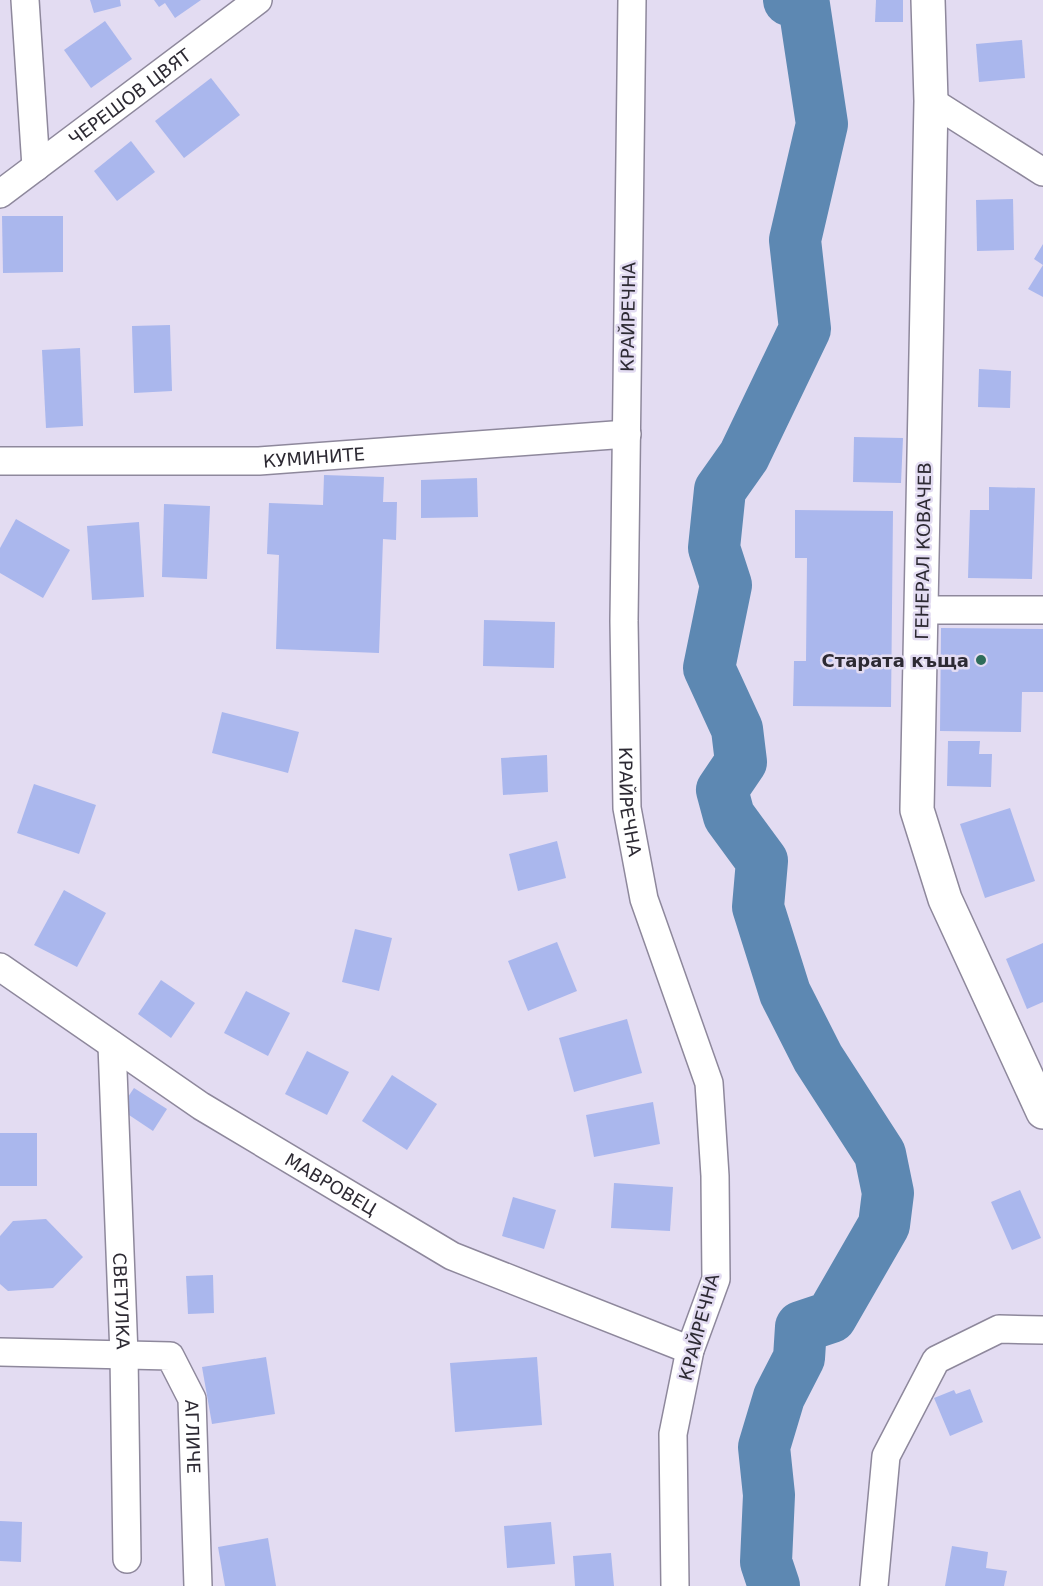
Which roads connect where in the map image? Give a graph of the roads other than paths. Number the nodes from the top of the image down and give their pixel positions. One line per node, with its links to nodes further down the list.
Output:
1 (25, 0): 6 (street)
2 (258, 0): 6 (street, ЧЕРЕШОВ ЦВЯТ)
3 (632, 0): 9 (street, КРАЙРЕЧНА)
4 (928, 0): 5 (street, ГЕНЕРАЛ КОВАЧЕВ)
5 (931, 101): 7 (street); 11 (street, ГЕНЕРАЛ КОВАЧЕВ)
6 (36, 166): 8 (street, ЧЕРЕШОВ ЦВЯТ)
7 (1043, 172)
8 (0, 194)
9 (627, 434): 10 (street, КУМИНИТЕ); 17 (street, КРАЙРЕЧНА)
10 (0, 461)
11 (922, 610): 12 (street); 15 (street, ГЕНЕРАЛ КОВАЧЕВ)
12 (1043, 610)
13 (0, 968): 14 (street, МАВРОВЕЦ)
14 (112, 1045): 17 (street, МАВРОВЕЦ); 19 (street, СВЕТУЛКА)
15 (1043, 1112)
16 (1043, 1330): 23 (street)
17 (690, 1350): 22 (street, КРАЙРЕЧНА)
18 (0, 1352): 19 (street, АГЛИЧЕ)
19 (124, 1355): 20 (street, СВЕТУЛКА); 21 (street, АГЛИЧЕ)
20 (127, 1558)
21 (198, 1586)
22 (675, 1586)
23 (874, 1586)

